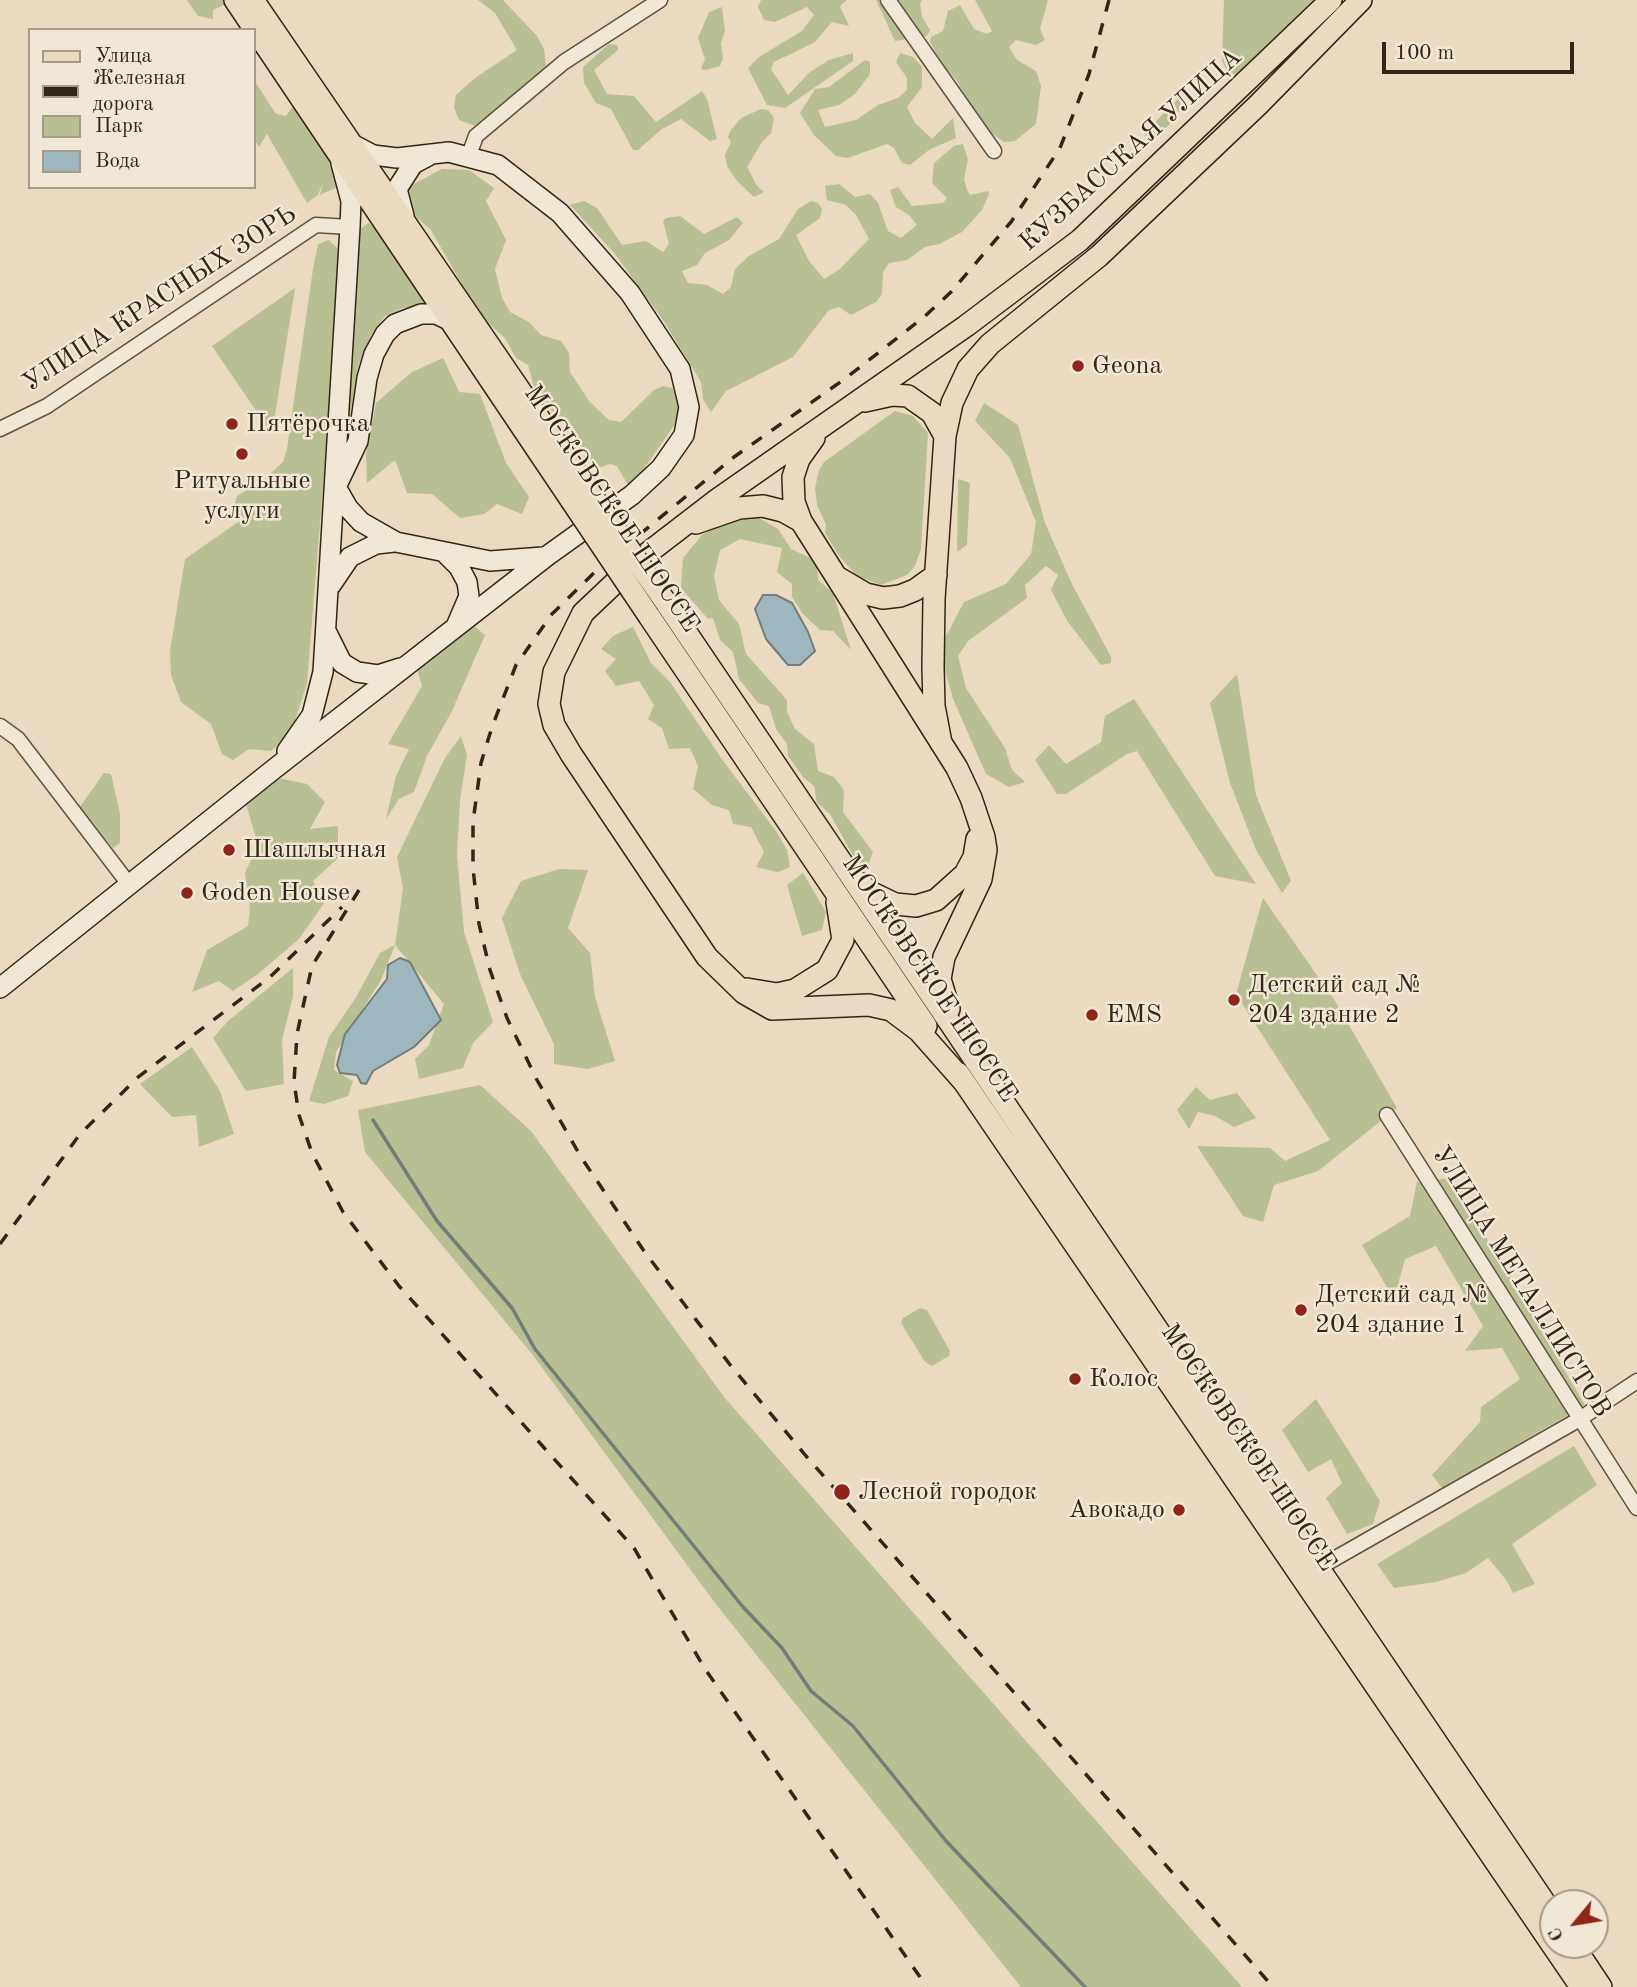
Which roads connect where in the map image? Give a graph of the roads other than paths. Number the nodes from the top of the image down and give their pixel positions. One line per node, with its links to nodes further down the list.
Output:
1 (235, 0): 7 (main road, МОСКОВСКОЕ ШОССЕ)
2 (253, 0): 9 (main road, МОСКОВСКОЕ ШОССЕ)
3 (660, 0): 12 (street)
4 (888, 0): 10 (street)
5 (1331, 0): 16 (main road, КУЗБАССКАЯ УЛИЦА)
6 (1361, 0): 19 (main road, КУЗБАССКАЯ УЛИЦА)
7 (256, 28)
8 (256, 29): 9 (main road, МОСКОВСКОЕ ШОССЕ)
9 (343, 147): 11 (main road); 13 (main road); 14 (main road, МОСКОВСКОЕ ШОССЕ); 15 (main road, МОСКОВСКОЕ ШОССЕ)
10 (994, 151)
11 (432, 154): 12 (main road); 14 (main road)
12 (469, 155): 26 (main road)
13 (350, 227): 18 (street, УЛИЦА КРАСНЫХ ЗОРЬ); 20 (main road)
14 (411, 233): 21 (main road, МОСКОВСКОЕ ШОССЕ)
15 (453, 322): 20 (main road); 21 (main road, МОСКОВСКОЕ ШОССЕ)
16 (856, 402): 17 (main road); 19 (main road)
17 (821, 428): 22 (main road); 23 (main road)
18 (0, 429)
19 (945, 436): 27 (main road)
20 (336, 487): 24 (main road); 29 (main road)
21 (580, 495): 37 (main road, МОСКОВСКОЕ ШОССЕ, bridge); 37 (main road, МОСКОВСКОЕ ШОССЕ, bridge)
22 (801, 521): 23 (main road); 28 (main road)
23 (681, 529): 39 (main road)
24 (396, 542): 25 (main road); 29 (main road)
25 (444, 552): 26 (main road); 30 (main road)
26 (547, 556): 30 (main road)
27 (936, 575): 28 (main road); 34 (main road)
28 (836, 577): 34 (main road)
29 (329, 589): 31 (main road)
30 (455, 628): 32 (main road)
31 (325, 629): 32 (main road); 35 (main road)
32 (407, 667): 35 (main road)
33 (0, 726): 38 (street)
34 (941, 743): 36 (main road)
35 (274, 769): 38 (main road)
36 (980, 827): 37 (main road); 41 (main road)
37 (828, 862): 39 (main road); 41 (main road, МОСКОВСКОЕ ШОССЕ); 42 (main road, МОСКОВСКОЕ ШОССЕ)
38 (128, 883): 40 (main road)
39 (734, 984): 42 (main road)
40 (0, 988)
41 (983, 1070): 47 (main road, МОСКОВСКОЕ ШОССЕ)
42 (965, 1083): 47 (main road, МОСКОВСКОЕ ШОССЕ)
43 (1387, 1115): 45 (street, УЛИЦА МЕТАЛЛИСТОВ)
44 (1637, 1381): 45 (street)
45 (1578, 1420): 46 (street, УЛИЦА МЕТАЛЛИСТОВ); 47 (street)
46 (1637, 1508)
47 (1311, 1572): 48 (main road, МОСКОВСКОЕ ШОССЕ); 50 (main road, МОСКОВСКОЕ ШОССЕ)
48 (1539, 1895)
49 (1582, 1959): 51 (main road)
50 (1581, 1987)
51 (1601, 1987)

